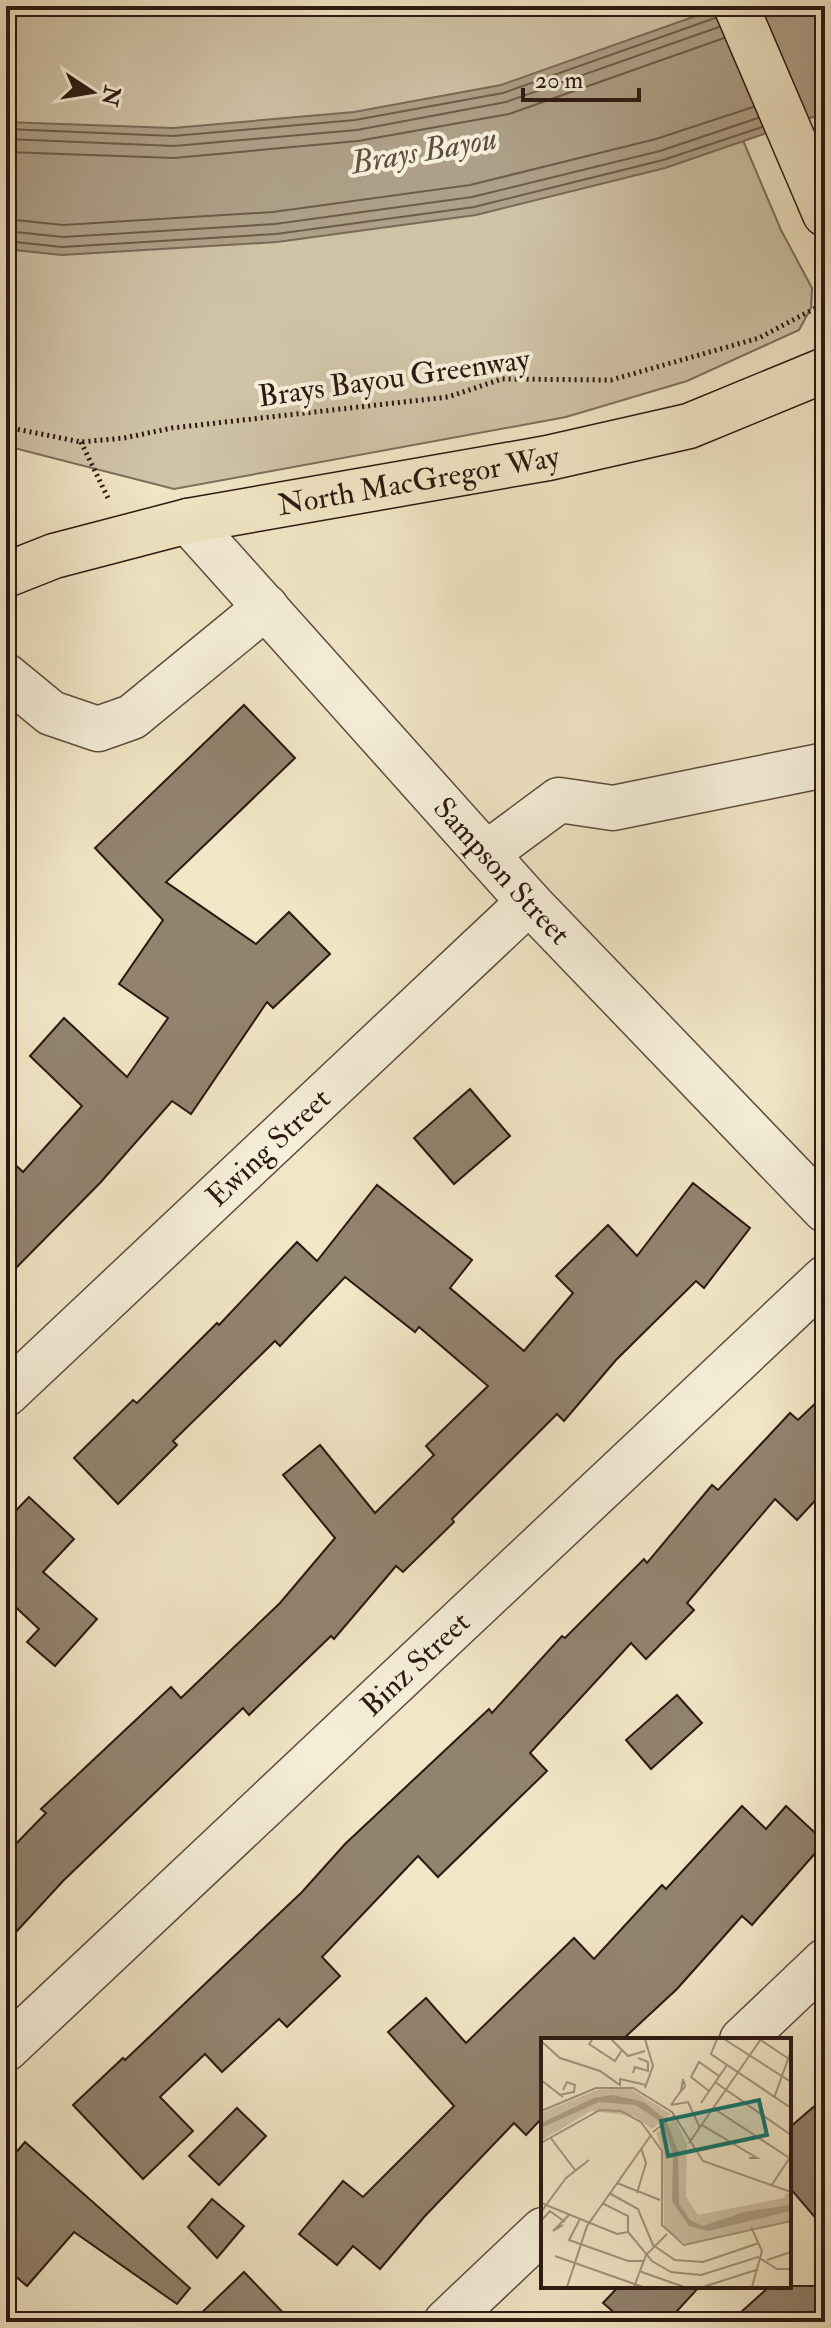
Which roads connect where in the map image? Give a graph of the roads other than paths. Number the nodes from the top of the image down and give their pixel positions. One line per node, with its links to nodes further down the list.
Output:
1 (736, 6): 2 (main road)
2 (825, 214)
3 (825, 370): 4 (main road, North MacGregor Way)
4 (188, 521): 5 (main road, North MacGregor Way); 6 (street, Sampson Street)
5 (6, 575)
6 (266, 607): 7 (street); 9 (street, Sampson Street)
7 (6, 676)
8 (825, 765): 9 (street)
9 (486, 854): 10 (street, Sampson Street)
10 (529, 902): 11 (street, Sampson Street); 13 (street, Ewing Street)
11 (825, 1210)
12 (825, 1278): 16 (street, Binz Street)
13 (6, 1394)
14 (825, 1961): 15 (street)
15 (744, 2038)
16 (6, 2049)
17 (541, 2232): 18 (street)
18 (446, 2322)

